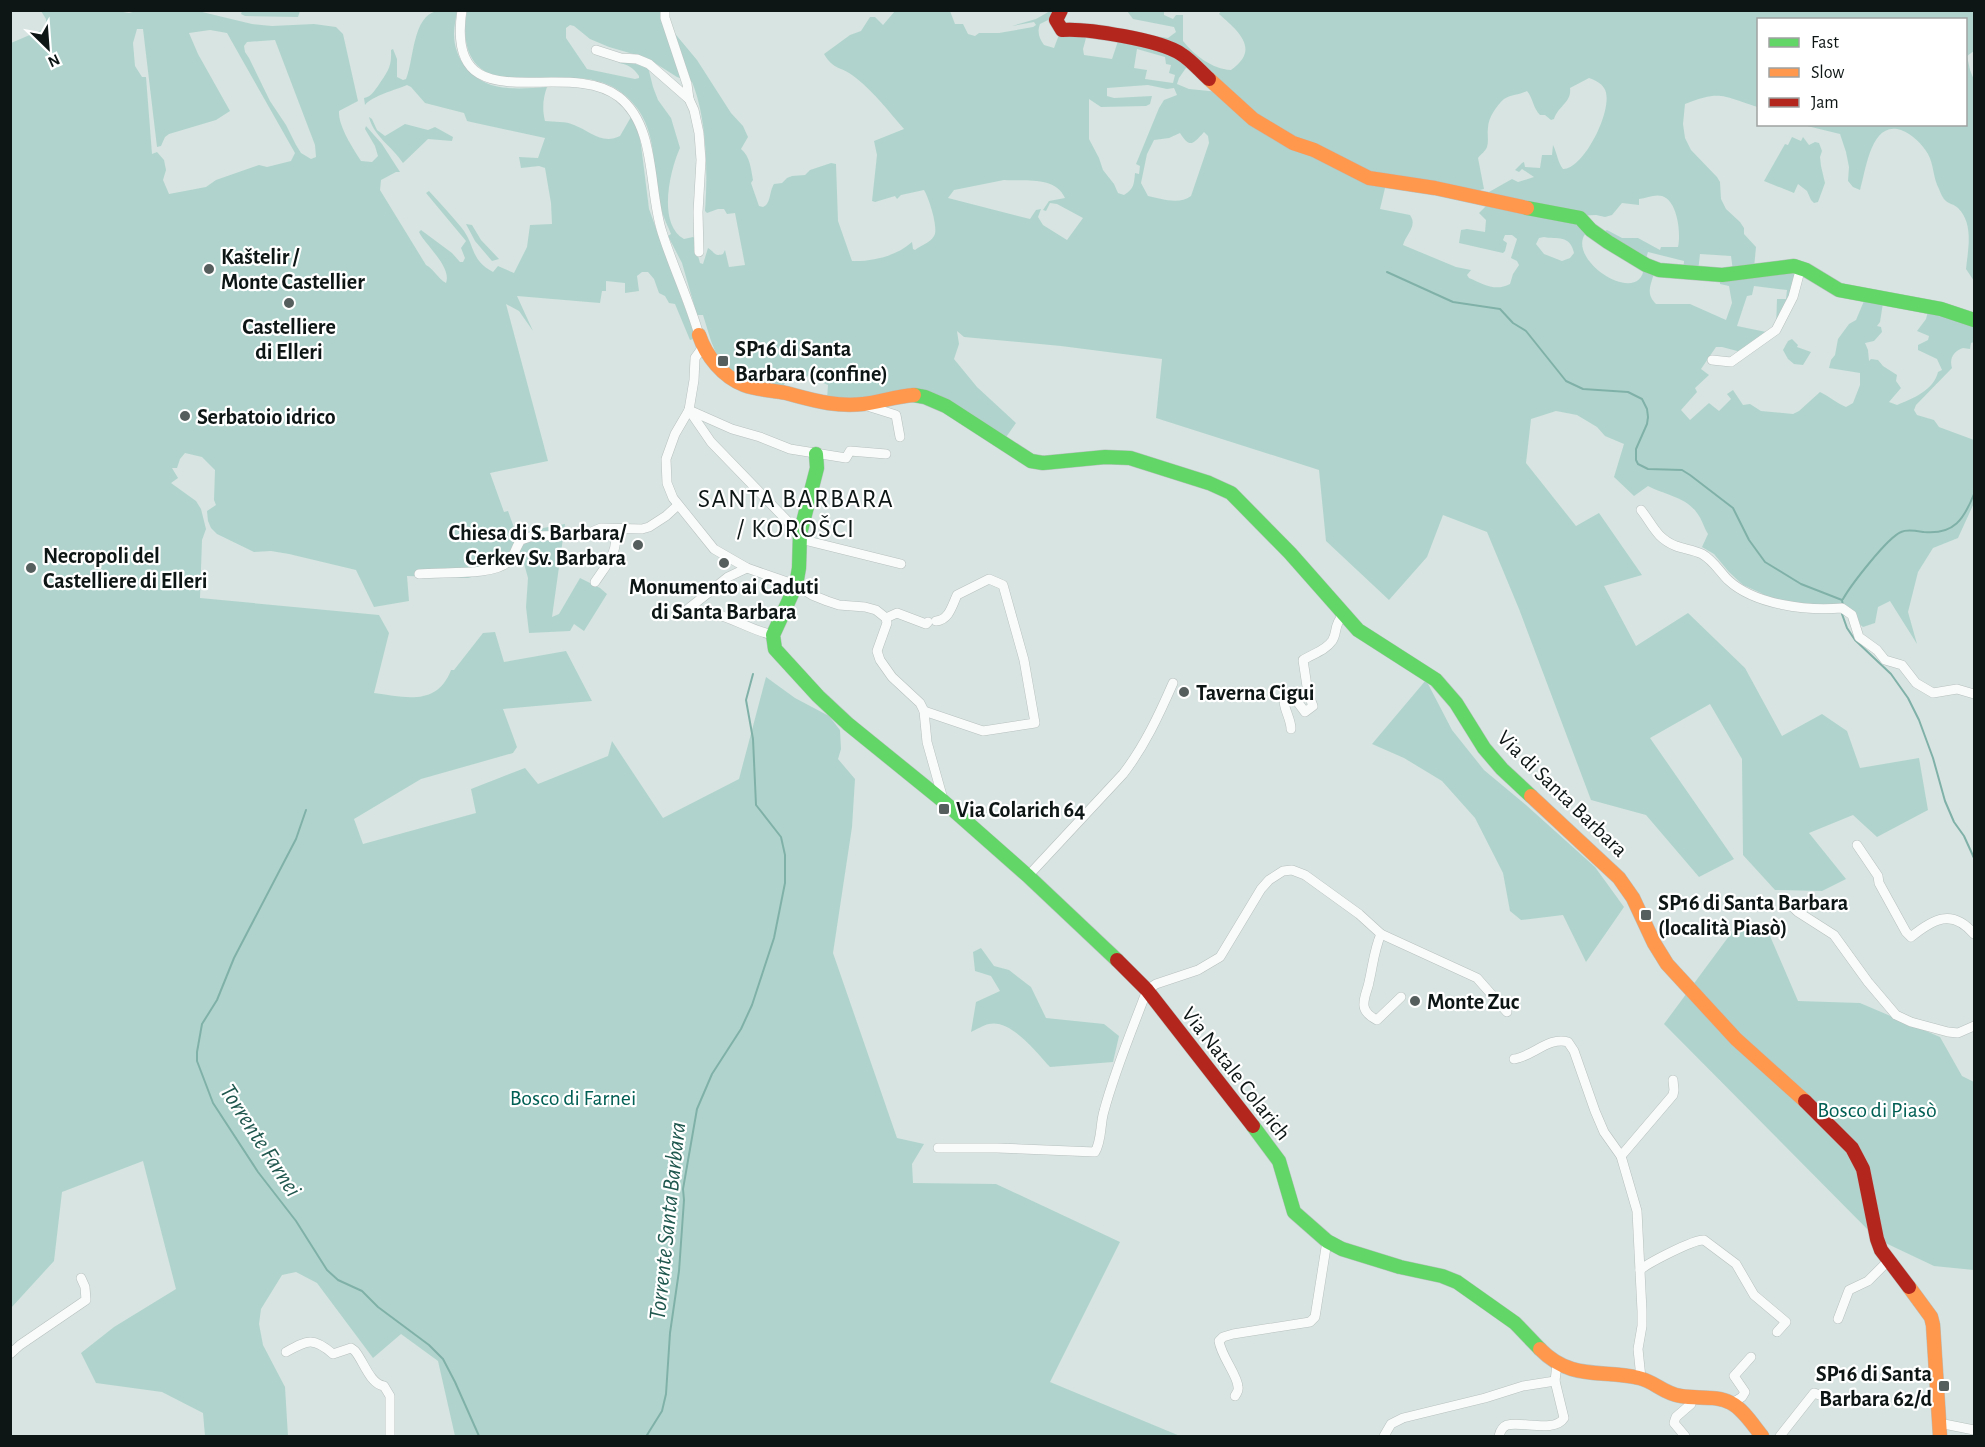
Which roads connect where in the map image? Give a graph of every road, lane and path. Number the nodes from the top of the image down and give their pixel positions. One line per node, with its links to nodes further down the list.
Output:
1 (462, 10): 9 (street)
2 (665, 10): 5 (street)
3 (1061, 10): 7 (street)
4 (596, 50): 5 (street)
5 (689, 99): 6 (street)
6 (699, 252)
7 (1801, 267): 8 (street); 10 (street)
8 (1974, 320)
9 (701, 341): 11 (street, Via di Santa Barbara); 12 (street)
10 (1712, 360)
11 (861, 405): 13 (street); 25 (street, Via di Santa Barbara)
12 (689, 410): 14 (street); 16 (street); 19 (street)
13 (900, 437)
14 (816, 454): 15 (street); 19 (street)
15 (886, 454)
16 (678, 505): 18 (street); 21 (street)
17 (1641, 510): 29 (street)
18 (615, 530): 22 (street); 23 (street)
19 (800, 536): 20 (street); 24 (street)
20 (901, 564)
21 (747, 568): 24 (street); 27 (street)
22 (419, 574)
23 (596, 582)
24 (796, 585): 26 (street); 27 (street)
25 (1343, 615): 31 (street); 47 (street, Via di Santa Barbara)
26 (886, 618): 30 (street); 30 (street)
27 (772, 635): 32 (street, Via Natale Colarich)
28 (1173, 683): 34 (street)
29 (1974, 694)
30 (924, 711): 32 (street)
31 (1291, 729)
32 (943, 801): 34 (street, Via Natale Colarich)
33 (1857, 845): 37 (street)
34 (1028, 876): 38 (street, Via Natale Colarich)
35 (1785, 900): 41 (street)
36 (1381, 934): 38 (street, Via Natale Colarich); 39 (street); 40 (street, Via Natale Colarich)
37 (1974, 934)
38 (1147, 990): 44 (street); 46 (street, Via Natale Colarich)
39 (1401, 997)
40 (1507, 1012)
41 (1974, 1026)
42 (1514, 1059): 45 (street)
43 (1673, 1080): 45 (street)
44 (938, 1148)
45 (1621, 1156): 48 (street)
46 (1327, 1241): 55 (street, Via Natale Colarich); 58 (street)
47 (1888, 1261): 50 (street); 62 (street, Via di Santa Barbara)
48 (1640, 1270): 51 (street); 56 (street)
49 (81, 1278): 53 (street)
50 (1838, 1318)
51 (1777, 1332)
52 (286, 1352): 64 (street)
53 (10, 1354)
54 (1751, 1357): 61 (street)
55 (1557, 1364): 56 (street, Via Natale Colarich); 57 (street)
56 (1641, 1378): 59 (street, Via Natale Colarich)
57 (1555, 1381): 65 (street); 66 (street)
58 (1235, 1396)
59 (1691, 1398): 61 (street, Via Natale Colarich); 67 (street)
60 (1828, 1398): 69 (street)
61 (1732, 1402): 68 (street)
62 (1940, 1430): 63 (street)
63 (1974, 1430)
64 (390, 1437)
65 (1384, 1437)
66 (1498, 1437)
67 (1685, 1437)
68 (1762, 1437)
69 (1780, 1437)

